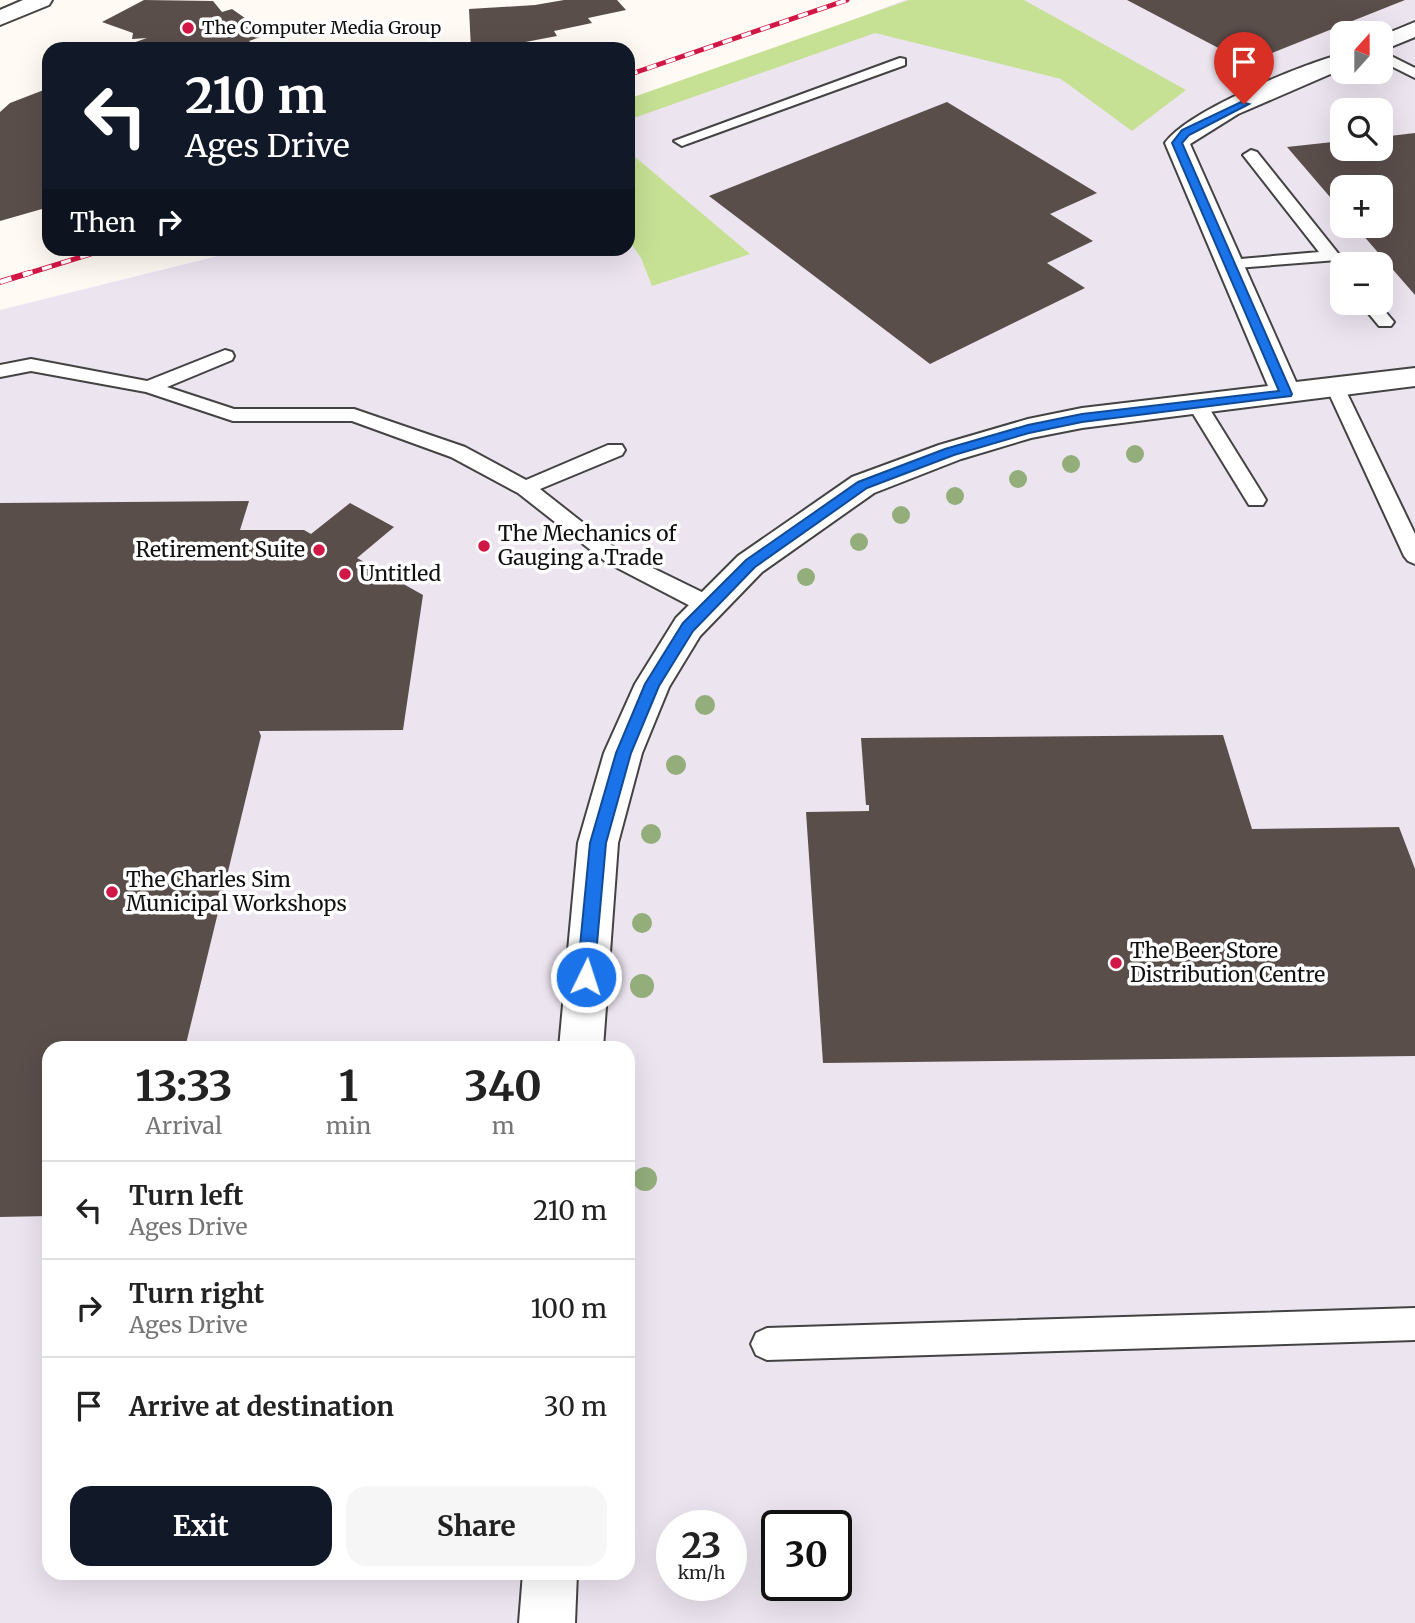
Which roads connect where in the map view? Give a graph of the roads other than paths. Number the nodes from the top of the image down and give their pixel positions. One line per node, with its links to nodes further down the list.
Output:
1 (41, 0): 2 (street)
2 (0, 18)
3 (1415, 29): 4 (street)
4 (1393, 39)
5 (900, 62): 9 (lane)
6 (1393, 62): 8 (lane)
7 (1330, 66): 13 (street)
8 (1415, 74)
9 (682, 141)
10 (1251, 155): 11 (lane)
11 (1330, 254)
12 (1330, 263): 13 (lane)
13 (1229, 265): 21 (street)
14 (1379, 315): 15 (lane)
15 (1385, 322)
16 (225, 356): 19 (lane)
17 (0, 371): 19 (lane)
18 (1415, 377): 20 (street)
19 (149, 387): 24 (lane)
20 (1335, 387): 21 (street); 26 (lane)
21 (1286, 394): 22 (street)
22 (1197, 404): 25 (lane); 27 (street)
23 (615, 450): 24 (lane)
24 (525, 488): 27 (lane)
25 (1256, 500)
26 (1415, 556)
27 (710, 606): 28 (street)
28 (582, 1041)
29 (1415, 1324): 30 (lane)
30 (767, 1344)
31 (550, 1580): 32 (street)
32 (547, 1623)

